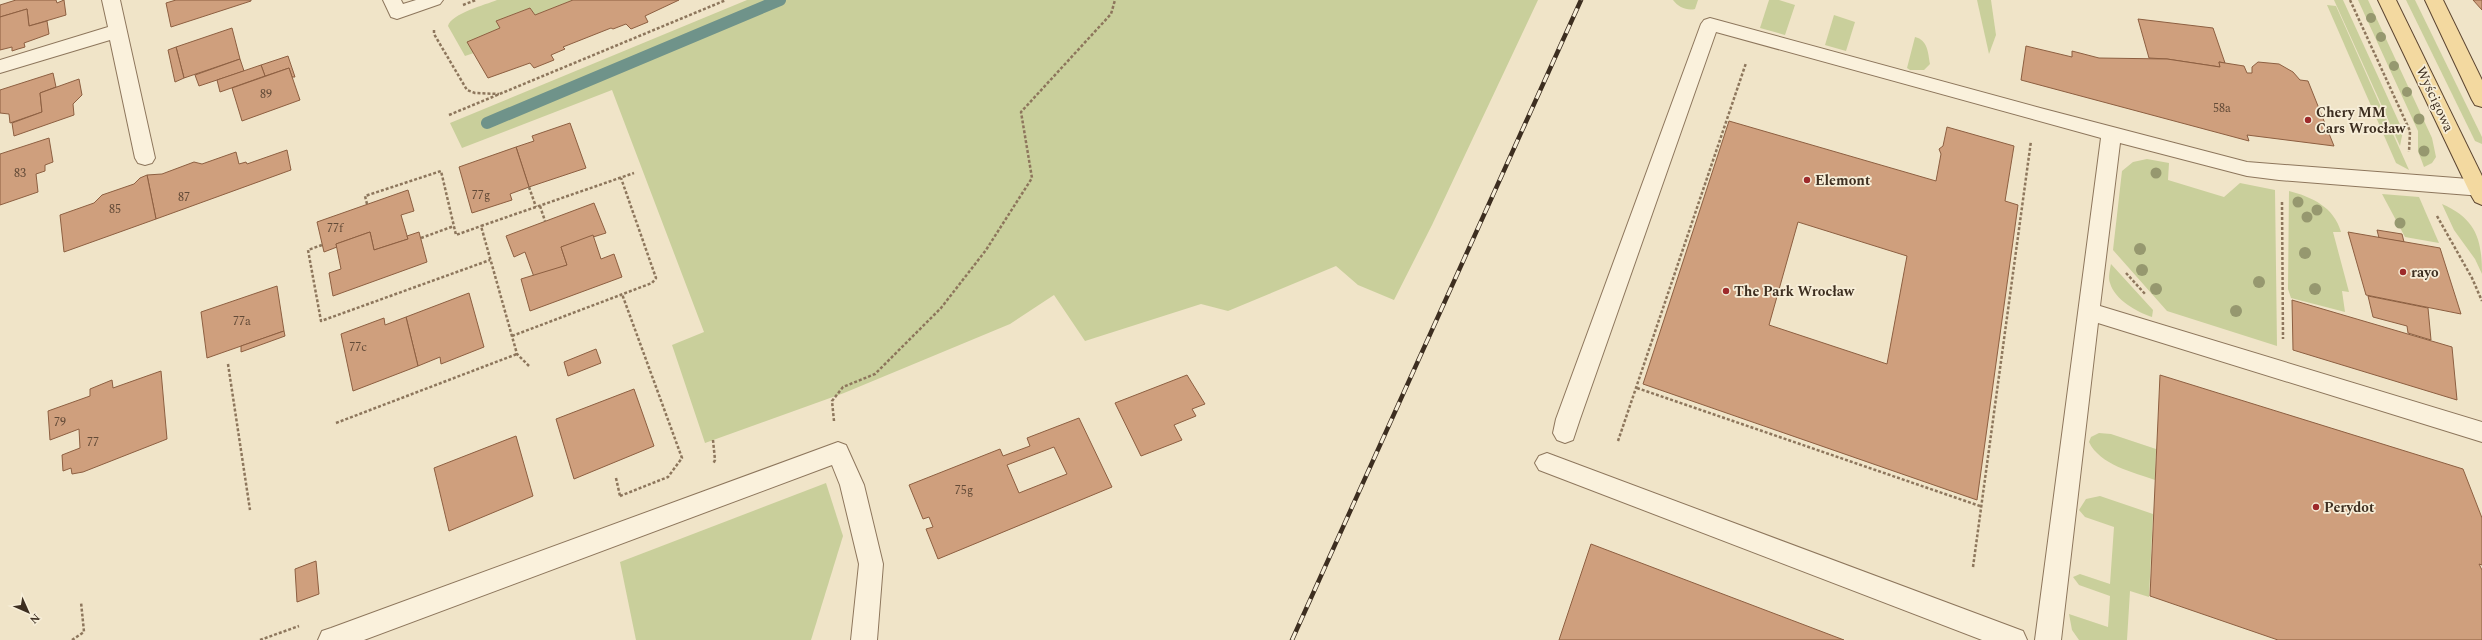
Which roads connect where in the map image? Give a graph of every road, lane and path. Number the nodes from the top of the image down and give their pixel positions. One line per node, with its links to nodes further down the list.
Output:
1 (111, 0): 12 (street)
2 (392, 0): 3 (street)
3 (434, 0)
4 (476, 0): 10 (path)
5 (726, 0): 15 (path)
6 (1115, 0): 52 (path)
7 (2350, 0): 21 (path)
8 (2387, 0): 25 (main road, Wyścigowa)
9 (2434, 0): 16 (main road)
10 (460, 7)
11 (435, 23): 15 (path)
12 (117, 31): 14 (street); 20 (street)
13 (1754, 37): 17 (street); 47 (path); 50 (street)
14 (0, 67)
15 (500, 94): 18 (path)
16 (2482, 100)
17 (2035, 113): 19 (street); 56 (path)
18 (449, 115)
19 (2111, 134): 25 (street); 41 (street)
20 (145, 158)
21 (2412, 158)
22 (634, 173): 23 (path)
23 (620, 178): 28 (path); 38 (path)
24 (529, 187): 29 (path)
25 (2481, 191)
26 (2282, 198): 43 (path)
27 (367, 204): 32 (path)
28 (540, 206): 29 (path); 31 (path)
29 (536, 207): 33 (path)
30 (2436, 212): 40 (path)
31 (546, 221)
32 (454, 226): 33 (path); 34 (path)
33 (481, 226): 36 (path)
34 (421, 238)
35 (322, 245): 36 (path)
36 (490, 260): 42 (path)
37 (2125, 272): 39 (path)
38 (622, 294): 42 (path); 55 (path)
39 (2150, 300)
40 (2482, 302)
41 (2088, 311): 49 (street); 65 (street)
42 (512, 336): 44 (path)
43 (2283, 345)
44 (517, 354): 46 (path); 48 (path)
45 (228, 364): 57 (path)
46 (529, 366)
47 (1637, 388): 51 (path); 56 (path)
48 (336, 423)
49 (2482, 432)
50 (1565, 433)
51 (1618, 441)
52 (838, 452): 58 (street); 63 (street)
53 (1547, 462): 64 (street)
54 (616, 478): 55 (path)
55 (620, 496): 58 (path)
56 (1980, 506): 59 (path)
57 (250, 510)
58 (628, 530): 62 (street)
59 (1972, 567)
60 (81, 602): 61 (path)
61 (72, 640)
62 (331, 640)
63 (864, 640)
64 (2014, 640)
65 (2048, 640)

